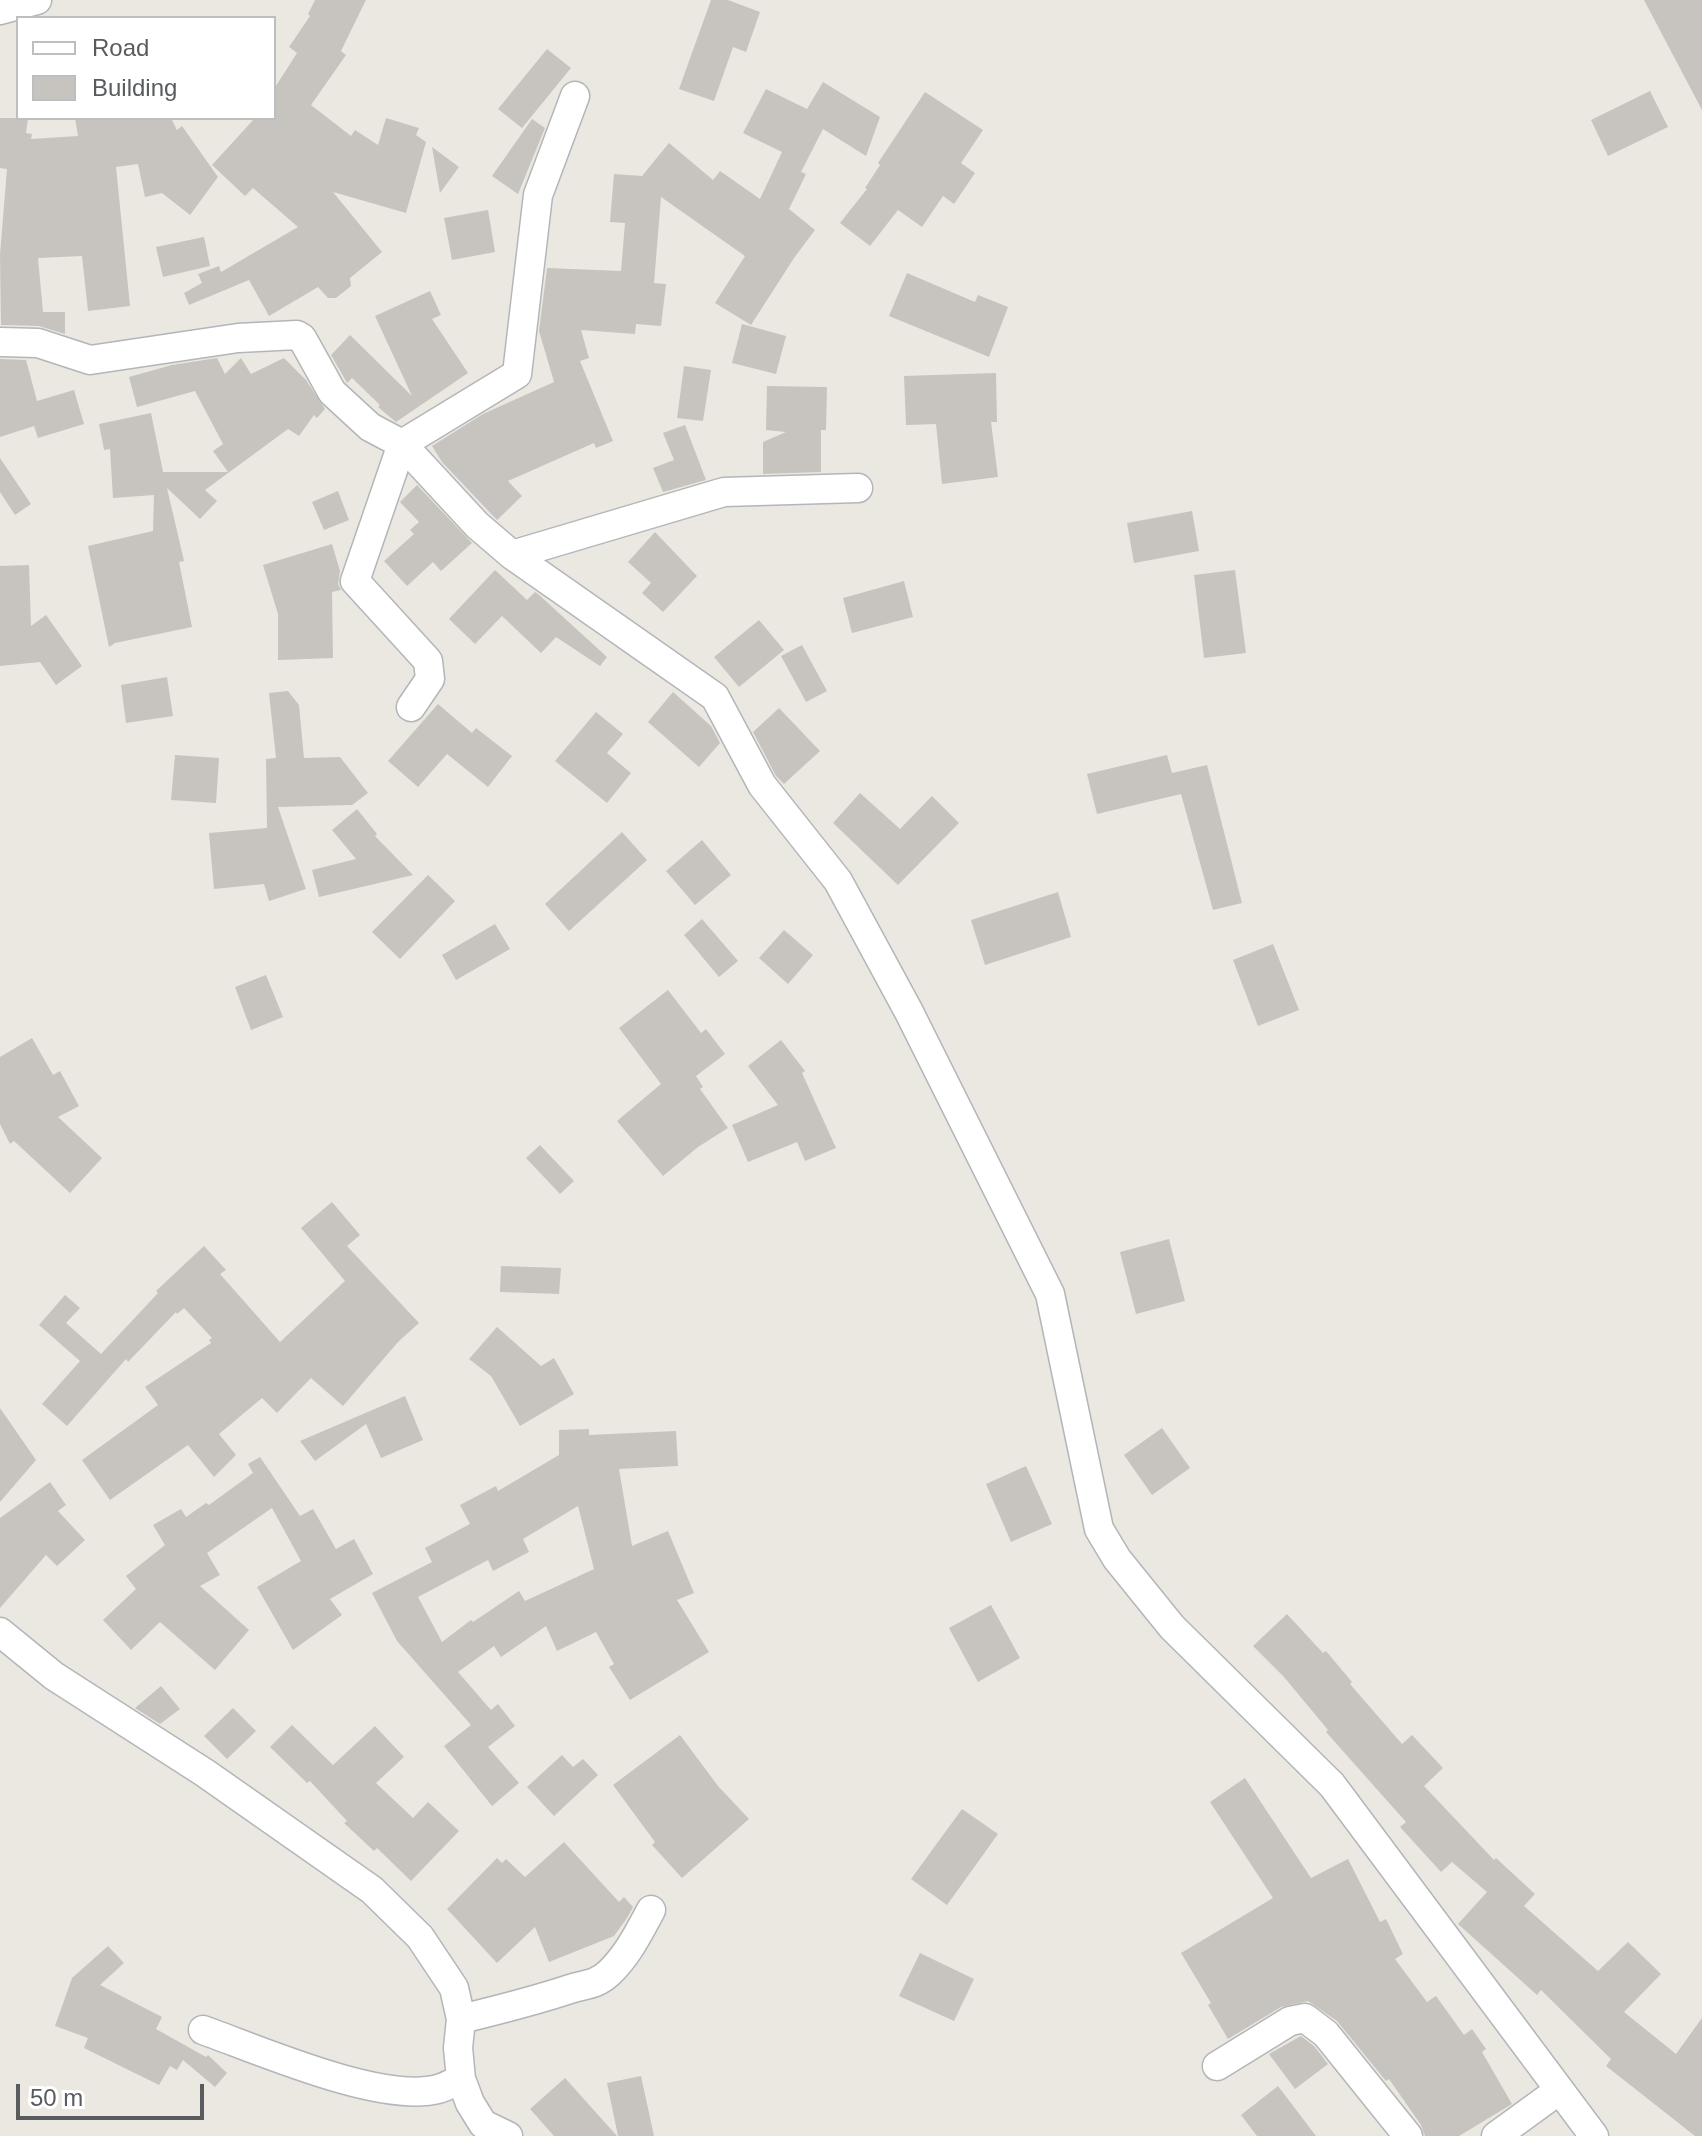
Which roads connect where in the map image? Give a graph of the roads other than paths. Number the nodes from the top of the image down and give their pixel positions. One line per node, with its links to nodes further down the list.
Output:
1 (37, 0): 2 (street)
2 (0, 10)
3 (575, 96): 5 (street)
4 (0, 342): 5 (street)
5 (402, 444): 7 (street); 8 (street)
6 (858, 488): 7 (street)
7 (512, 555): 15 (street)
8 (411, 707)
9 (0, 1632): 11 (street)
10 (651, 1910): 11 (street)
11 (461, 2019): 14 (street)
12 (203, 2030): 14 (street)
13 (1217, 2066): 17 (street)
14 (461, 2079): 16 (street)
15 (1558, 2091): 18 (street); 19 (street)
16 (508, 2136)
17 (1408, 2136)
18 (1496, 2136)
19 (1594, 2136)

